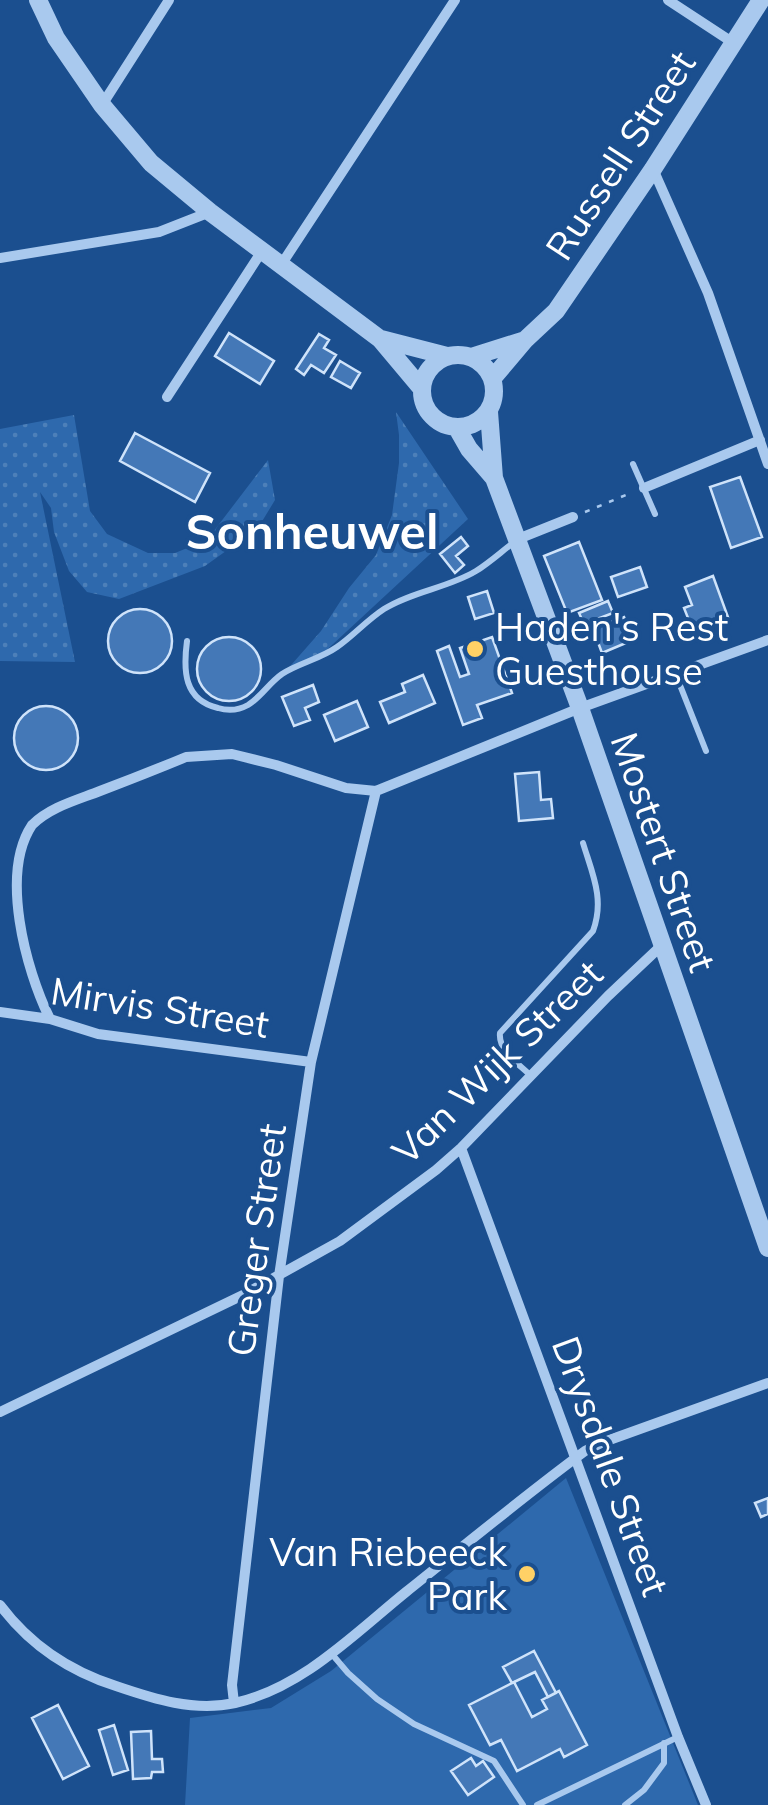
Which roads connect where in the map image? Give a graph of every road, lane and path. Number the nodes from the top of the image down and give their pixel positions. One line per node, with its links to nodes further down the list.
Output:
1 (38, 0): 7 (street)
2 (169, 0): 7 (street)
3 (455, 0): 12 (street)
4 (668, 0): 6 (street)
5 (762, 0): 6 (street, Russell Street)
6 (732, 42): 8 (street, Russell Street)
7 (102, 106): 9 (street)
8 (654, 170): 14 (street, Russell Street); 22 (street)
9 (210, 212): 10 (street); 11 (street)
10 (262, 252): 12 (street); 19 (street)
11 (0, 258)
12 (281, 264): 13 (street)
13 (380, 338): 15 (street); 18 (street)
14 (525, 340): 16 (street, Russell Street); 17 (street, Russell Street)
15 (447, 356): 16 (street); 18 (street)
16 (471, 357): 17 (street)
17 (492, 379): 20 (street)
18 (422, 389): 21 (street)
19 (167, 397)
20 (488, 412): 21 (street); 25 (street, Mostert Street)
21 (457, 428): 25 (street, Mostert Street)
22 (760, 440): 24 (street); 26 (street)
23 (633, 464): 26 (lane)
24 (768, 464)
25 (494, 478): 29 (street, Mostert Street)
26 (644, 488): 27 (lane); 28 (path)
27 (654, 514)
28 (573, 517): 29 (street)
29 (518, 539): 31 (lane); 33 (street, Mostert Street)
30 (768, 640): 32 (street)
31 (187, 641)
32 (676, 675): 33 (street); 34 (lane)
33 (580, 708): 35 (street); 37 (street, Mostert Street)
34 (706, 752)
35 (376, 791): 39 (street); 40 (street, Greger Street)
36 (583, 843): 41 (lane)
37 (662, 946): 41 (street, Van Wijk Street); 43 (street, Mostert Street)
38 (0, 1012): 39 (street, Mirvis Street)
39 (50, 1019): 40 (street, Mirvis Street)
40 (311, 1062): 44 (street, Greger Street)
41 (530, 1076): 42 (street, Van Wijk Street)
42 (461, 1148): 44 (street, Van Wijk Street); 47 (street, Drysdale Street)
43 (768, 1248)
44 (279, 1276): 46 (street, Van Wijk Street); 50 (street, Greger Street)
45 (768, 1383): 47 (street)
46 (0, 1412)
47 (576, 1458): 49 (street); 51 (street, Drysdale Street)
48 (0, 1604): 50 (street)
49 (331, 1652): 50 (street); 53 (lane)
50 (234, 1703)
51 (678, 1736): 52 (lane); 56 (street, Drysdale Street)
52 (664, 1743): 54 (lane); 55 (lane)
53 (523, 1805)
54 (536, 1805)
55 (626, 1805)
56 (706, 1805)

